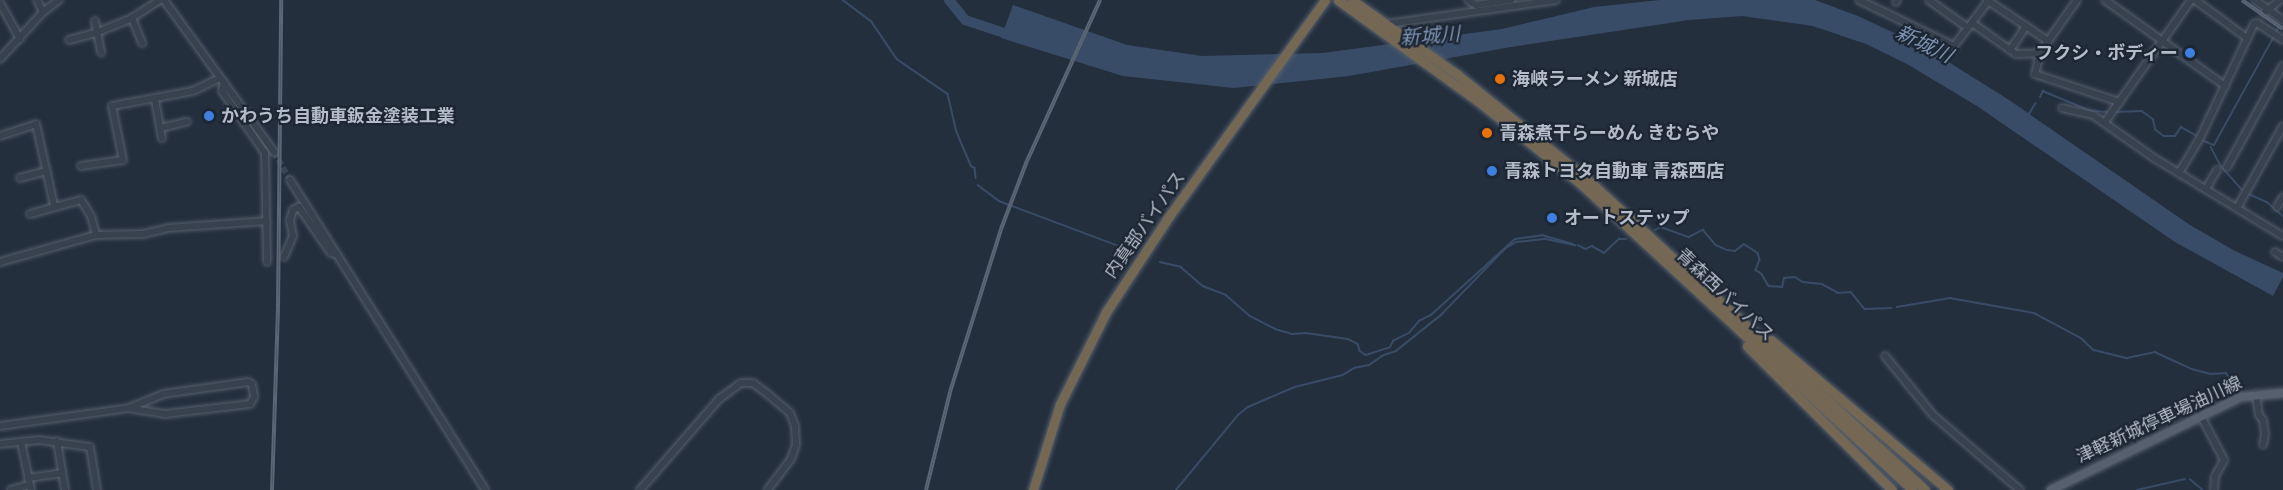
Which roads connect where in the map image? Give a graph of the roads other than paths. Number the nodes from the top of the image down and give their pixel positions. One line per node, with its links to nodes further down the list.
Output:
1 (37, 0): 20 (street)
2 (58, 0): 20 (street)
3 (162, 0): 22 (street); 42 (street)
4 (1325, 0): 96 (highway, 内真部バイパス)
5 (1338, 0): 76 (highway, 青森西バイパス)
6 (1352, 0): 26 (highway, 青森西バイパス)
7 (1468, 0): 18 (street)
8 (1512, 0): 18 (street)
9 (1556, 0): 26 (street)
10 (1859, 0): 27 (street)
11 (1929, 0): 27 (street)
12 (1988, 0): 27 (street); 28 (street)
13 (2078, 0): 35 (street)
14 (2105, 0): 33 (street)
15 (2193, 0): 30 (street); 33 (street)
16 (2255, 0): 21 (street)
17 (2280, 0): 21 (street)
18 (1501, 1)
19 (0, 3): 31 (street)
20 (43, 12): 31 (street)
21 (2264, 13): 23 (street); 25 (street)
22 (132, 18): 29 (street); 36 (street)
23 (2283, 20)
24 (95, 21): 29 (street)
25 (2257, 23): 30 (street); 34 (street)
26 (1388, 25): 77 (highway, 青森西バイパス)
27 (1970, 25): 37 (street)
28 (2026, 26): 35 (street); 37 (street)
29 (98, 32): 32 (street); 38 (street)
30 (2247, 38): 43 (street)
31 (20, 39): 40 (street)
32 (69, 40)
33 (2162, 40): 43 (street); 45 (street)
34 (2283, 40)
35 (2048, 41): 39 (street)
36 (142, 43)
37 (2010, 50): 39 (street)
38 (101, 52)
39 (2040, 52): 45 (street)
40 (0, 59)
41 (2283, 65): 55 (street)
42 (222, 81): 44 (street); 53 (street); 67 (street)
43 (2225, 86): 58 (street)
44 (155, 99): 50 (street); 54 (street)
45 (2119, 102): 48 (street)
46 (2062, 108): 48 (street)
47 (187, 122): 50 (street)
48 (2105, 122): 58 (street)
49 (2283, 126): 65 (street)
50 (160, 128): 52 (street)
51 (0, 136): 57 (street)
52 (162, 138)
53 (274, 152)
54 (81, 166)
55 (2227, 167)
56 (2217, 170): 61 (street)
57 (47, 171): 59 (street); 63 (street)
58 (2179, 173): 61 (street)
59 (20, 178)
60 (290, 180): 71 (street)
61 (2206, 189): 65 (street)
62 (2283, 197): 64 (street)
63 (54, 205): 66 (street); 68 (street)
64 (2277, 207)
65 (2237, 208): 69 (street)
66 (30, 213)
67 (267, 221): 68 (street); 75 (street)
68 (96, 235): 74 (street)
69 (2283, 236)
70 (2275, 252): 73 (street)
71 (337, 254): 72 (street); 93 (street)
72 (284, 257)
73 (2283, 257)
74 (0, 262)
75 (267, 262)
76 (1684, 279): 97 (highway); 98 (highway, 青森西バイパス)
77 (1706, 288): 99 (highway, 青森西バイパス); 100 (highway)
78 (1885, 356): 101 (street)
79 (2256, 393): 80 (main road, 津軽新城停車場油川線); 82 (main road, 津軽新城停車場油川線); 87 (street)
80 (2283, 393)
81 (129, 408): 81 (street); 83 (street)
82 (2201, 416): 102 (main road, 津軽新城停車場油川線); 103 (street)
83 (0, 426)
84 (57, 441): 85 (street); 88 (street); 92 (street)
85 (21, 442): 86 (street); 89 (street)
86 (0, 444)
87 (2263, 445)
88 (62, 473): 89 (street); 91 (street)
89 (29, 484): 90 (street)
90 (11, 490)
91 (65, 490)
92 (97, 490)
93 (485, 490)
94 (640, 490): 95 (street)
95 (768, 490)
96 (1033, 490)
97 (1892, 490)
98 (1912, 490)
99 (1926, 490)
100 (1948, 490)
101 (2020, 490)
102 (2051, 490)
103 (2214, 490)

